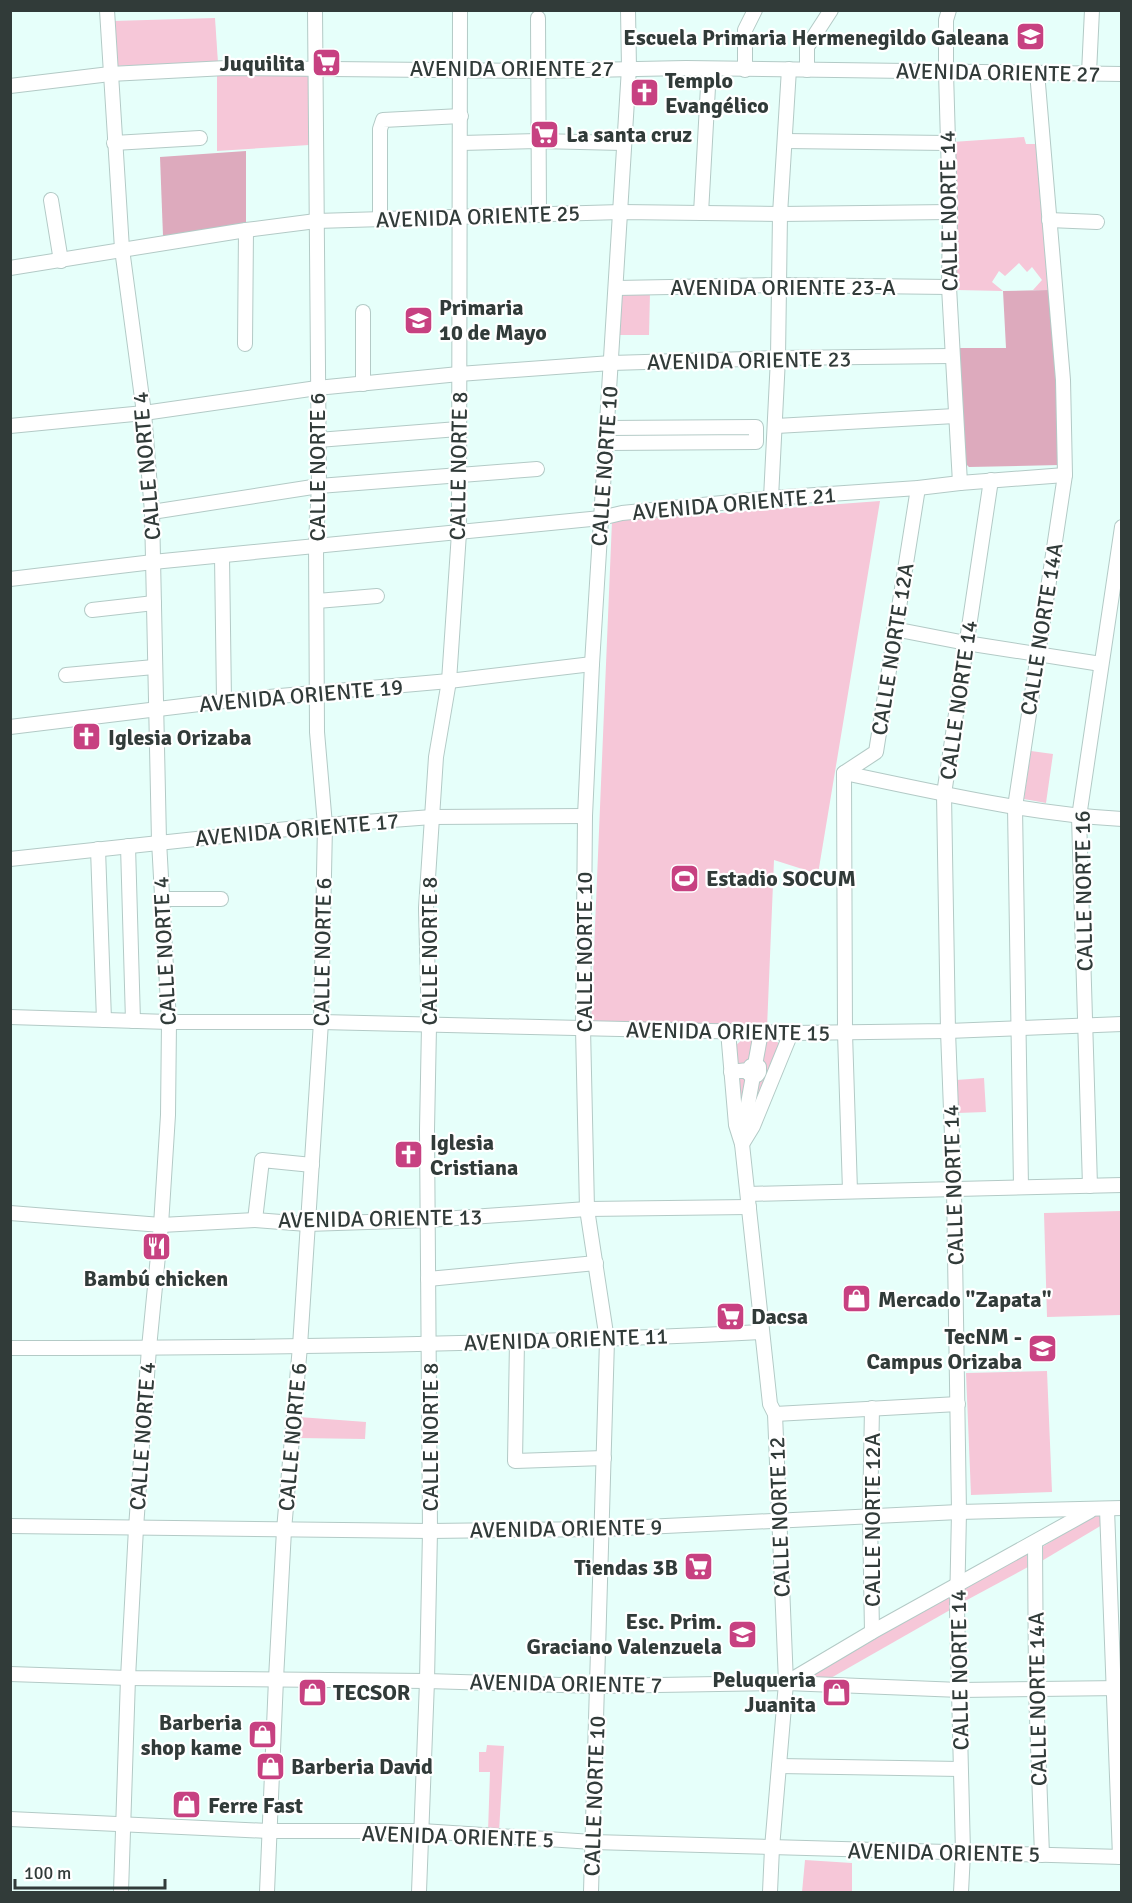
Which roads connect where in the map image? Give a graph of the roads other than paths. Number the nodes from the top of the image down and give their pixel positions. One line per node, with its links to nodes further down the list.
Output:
1 (107, 10): 21 (street, CALLE NORTE 4)
2 (315, 10): 10 (street, CALLE NORTE 6)
3 (460, 10): 14 (street, CALLE NORTE 8)
4 (628, 10): 11 (street, CALLE NORTE 10)
5 (755, 10): 15 (street)
6 (831, 10): 16 (street)
7 (949, 10): 18 (street, CALLE NORTE 14)
8 (1092, 10): 20 (street)
9 (538, 18): 17 (street)
10 (316, 68): 14 (street, AVENIDA ORIENTE 27); 21 (street, AVENIDA ORIENTE 27); 41 (street, CALLE NORTE 6)
11 (629, 68): 12 (street, AVENIDA ORIENTE 27); 17 (street, AVENIDA ORIENTE 27); 30 (street, CALLE NORTE 10)
12 (709, 69): 15 (street, AVENIDA ORIENTE 27); 35 (street)
13 (789, 69): 15 (street, AVENIDA ORIENTE 27); 16 (street, AVENIDA ORIENTE 27); 27 (street)
14 (461, 70): 17 (street, AVENIDA ORIENTE 27); 24 (street, CALLE NORTE 8)
15 (746, 70)
16 (807, 70): 18 (street, AVENIDA ORIENTE 27)
17 (539, 71): 26 (street)
18 (946, 72): 19 (street, AVENIDA ORIENTE 27); 31 (street, CALLE NORTE 14)
19 (1037, 72): 20 (street, AVENIDA ORIENTE 27); 40 (street, CALLE NORTE 14A)
20 (1089, 73): 22 (street, AVENIDA ORIENTE 27)
21 (110, 74): 23 (street, AVENIDA ORIENTE 27); 28 (street, CALLE NORTE 4)
22 (1122, 74)
23 (10, 86)
24 (461, 116): 29 (street, CALLE NORTE 8); 39 (street)
25 (200, 138): 28 (street)
26 (538, 141): 29 (street); 30 (street); 37 (street)
27 (785, 141): 31 (street); 36 (street)
28 (114, 143): 44 (street, CALLE NORTE 4)
29 (461, 143): 38 (street, CALLE NORTE 8)
30 (623, 143): 34 (street, CALLE NORTE 10)
31 (947, 143): 33 (street, CALLE NORTE 14)
32 (51, 200): 45 (street)
33 (950, 212): 36 (street, AVENIDA ORIENTE 25); 48 (street, CALLE NORTE 14)
34 (621, 213): 35 (street, AVENIDA ORIENTE 25); 37 (street, AVENIDA ORIENTE 25); 49 (street, CALLE NORTE 10)
35 (700, 213): 36 (street, AVENIDA ORIENTE 25)
36 (780, 214): 47 (street)
37 (539, 215): 38 (street, AVENIDA ORIENTE 25)
38 (460, 216): 39 (street, AVENIDA ORIENTE 25); 55 (street, CALLE NORTE 8)
39 (380, 219): 41 (street, AVENIDA ORIENTE 25)
40 (1049, 220): 42 (street); 70 (street, CALLE NORTE 14A)
41 (316, 221): 43 (street, AVENIDA ORIENTE 25); 57 (street, CALLE NORTE 6)
42 (1097, 222)
43 (246, 230): 44 (street, AVENIDA ORIENTE 25); 51 (street)
44 (122, 249): 45 (street, AVENIDA ORIENTE 25); 58 (street, CALLE NORTE 4)
45 (61, 261): 46 (street, AVENIDA ORIENTE 25)
46 (10, 268)
47 (780, 285): 48 (street, AVENIDA ORIENTE 23-A); 49 (street, AVENIDA ORIENTE 23-A); 53 (street)
48 (949, 287): 52 (street, CALLE NORTE 14)
49 (616, 288): 54 (street, CALLE NORTE 10)
50 (363, 312): 56 (street)
51 (244, 344)
52 (951, 356): 53 (street, AVENIDA ORIENTE 23); 59 (street, CALLE NORTE 14)
53 (778, 358): 54 (street, AVENIDA ORIENTE 23); 61 (street)
54 (611, 363): 55 (street, AVENIDA ORIENTE 23); 63 (street, CALLE NORTE 10)
55 (459, 374): 56 (street, AVENIDA ORIENTE 23); 64 (street, CALLE NORTE 8)
56 (363, 384): 57 (street, AVENIDA ORIENTE 23)
57 (317, 388): 58 (street, AVENIDA ORIENTE 23); 65 (street, CALLE NORTE 6)
58 (144, 413): 60 (street, AVENIDA ORIENTE 23); 76 (street, CALLE NORTE 4)
59 (955, 416): 61 (street); 72 (street, CALLE NORTE 14)
60 (10, 426)
61 (776, 426): 75 (street)
62 (690, 427): 63 (street); 66 (street); 66 (street)
63 (607, 428): 67 (street, CALLE NORTE 10)
64 (458, 429): 65 (street); 69 (street, CALLE NORTE 8)
65 (318, 440): 73 (street, CALLE NORTE 6)
66 (691, 442): 67 (street)
67 (606, 443): 77 (street, CALLE NORTE 10)
68 (537, 469): 69 (street)
69 (458, 475): 73 (street); 79 (street, CALLE NORTE 8)
70 (1065, 475): 71 (street, AVENIDA ORIENTE 21); 90 (street, CALLE NORTE 14A)
71 (991, 480): 72 (street, AVENIDA ORIENTE 21); 89 (street, CALLE NORTE 14)
72 (960, 483): 74 (street, AVENIDA ORIENTE 21)
73 (319, 486): 76 (street); 80 (street, CALLE NORTE 6)
74 (918, 488): 75 (street, AVENIDA ORIENTE 21); 88 (street, CALLE NORTE 12A)
75 (771, 498): 77 (street, AVENIDA ORIENTE 21)
76 (152, 512): 82 (street, CALLE NORTE 4)
77 (601, 518): 79 (street, AVENIDA ORIENTE 21); 91 (street, CALLE NORTE 10)
78 (1122, 526): 92 (street, CALLE NORTE 16)
79 (459, 533): 80 (street, AVENIDA ORIENTE 21); 95 (street, CALLE NORTE 8)
80 (316, 547): 81 (street, AVENIDA ORIENTE 21); 85 (street, CALLE NORTE 6)
81 (222, 556): 82 (street, AVENIDA ORIENTE 21); 97 (street)
82 (153, 562): 83 (street, AVENIDA ORIENTE 21); 86 (street, CALLE NORTE 4)
83 (10, 579)
84 (377, 596): 85 (street)
85 (316, 601): 96 (street, CALLE NORTE 6)
86 (153, 603): 87 (street); 93 (street, CALLE NORTE 4)
87 (92, 610)
88 (894, 629): 89 (street); 100 (street, CALLE NORTE 12A)
89 (966, 643): 90 (street); 101 (street, CALLE NORTE 14)
90 (1037, 654): 92 (street); 102 (street, CALLE NORTE 14A)
91 (592, 664): 95 (street, AVENIDA ORIENTE 19); 103 (street, CALLE NORTE 10)
92 (1101, 664): 105 (street, CALLE NORTE 16)
93 (154, 667): 94 (street); 98 (street, CALLE NORTE 4)
94 (66, 675)
95 (449, 681): 96 (street, AVENIDA ORIENTE 19); 104 (street, CALLE NORTE 8)
96 (317, 692): 97 (street, AVENIDA ORIENTE 19); 107 (street, CALLE NORTE 6)
97 (224, 701): 98 (street, AVENIDA ORIENTE 19)
98 (157, 710): 99 (street, AVENIDA ORIENTE 19); 108 (street, CALLE NORTE 4)
99 (10, 727)
100 (844, 773): 101 (street); 128 (street)
101 (944, 794): 102 (street); 125 (street, CALLE NORTE 14)
102 (1015, 807): 105 (street); 123 (street, CALLE NORTE 14A)
103 (585, 816): 104 (street, AVENIDA ORIENTE 17); 122 (street, CALLE NORTE 10)
104 (432, 817): 107 (street, AVENIDA ORIENTE 17); 121 (street, CALLE NORTE 8)
105 (1079, 817): 106 (street); 120 (street, CALLE NORTE 16)
106 (1122, 819)
107 (325, 825): 108 (street, AVENIDA ORIENTE 17); 118 (street, CALLE NORTE 6)
108 (159, 841): 109 (street, AVENIDA ORIENTE 17); 112 (street, CALLE NORTE 4)
109 (128, 846): 110 (street, AVENIDA ORIENTE 17); 116 (street)
110 (98, 849): 111 (street, AVENIDA ORIENTE 17); 115 (street)
111 (10, 859)
112 (161, 899): 113 (street); 117 (street, CALLE NORTE 4)
113 (222, 899)
114 (10, 1017): 115 (street, AVENIDA ORIENTE 15)
115 (104, 1020): 116 (street, AVENIDA ORIENTE 15)
116 (133, 1021): 117 (street, AVENIDA ORIENTE 15)
117 (169, 1022): 118 (street, AVENIDA ORIENTE 15); 145 (street, CALLE NORTE 4)
118 (321, 1022): 121 (street, AVENIDA ORIENTE 15); 133 (street, CALLE NORTE 6)
119 (1122, 1024): 120 (street, AVENIDA ORIENTE 15)
120 (1086, 1025): 123 (street, AVENIDA ORIENTE 15); 135 (street, CALLE NORTE 16)
121 (429, 1026): 122 (street, AVENIDA ORIENTE 15); 143 (street, CALLE NORTE 8)
122 (583, 1028): 124 (street, AVENIDA ORIENTE 15); 140 (street, CALLE NORTE 10)
123 (1017, 1029): 125 (street, AVENIDA ORIENTE 15); 136 (street, CALLE NORTE 14A)
124 (728, 1031): 126 (street, AVENIDA ORIENTE 15); 130 (street)
125 (948, 1031): 128 (street, AVENIDA ORIENTE 15); 137 (street, CALLE NORTE 14)
126 (761, 1032): 127 (street, AVENIDA ORIENTE 15); 129 (street)
127 (791, 1033): 128 (street, AVENIDA ORIENTE 15); 131 (street, CALLE NORTE 12)
128 (845, 1033): 138 (street)
129 (754, 1071): 130 (street); 131 (street); 132 (street)
130 (731, 1072): 132 (street)
131 (773, 1077): 132 (street, CALLE NORTE 12)
132 (744, 1126): 139 (street, CALLE NORTE 12)
133 (312, 1165): 142 (street); 144 (street, CALLE NORTE 6)
134 (1122, 1185): 135 (street, AVENIDA ORIENTE 13)
135 (1090, 1186): 136 (street, AVENIDA ORIENTE 13)
136 (1021, 1187): 137 (street, AVENIDA ORIENTE 13)
137 (954, 1189): 138 (street, AVENIDA ORIENTE 13); 155 (street, CALLE NORTE 14)
138 (850, 1191): 139 (street, AVENIDA ORIENTE 13)
139 (749, 1201): 140 (street, AVENIDA ORIENTE 13); 148 (street, CALLE NORTE 12)
140 (587, 1209): 143 (street, AVENIDA ORIENTE 13); 146 (street, CALLE NORTE 10)
141 (10, 1213): 145 (street, AVENIDA ORIENTE 13)
142 (255, 1220): 144 (street, AVENIDA ORIENTE 13); 145 (street, AVENIDA ORIENTE 13)
143 (428, 1220): 144 (street, AVENIDA ORIENTE 13); 147 (street, CALLE NORTE 8)
144 (307, 1224): 152 (street, CALLE NORTE 6)
145 (161, 1225): 154 (street, CALLE NORTE 4)
146 (596, 1263): 147 (street); 149 (street, CALLE NORTE 10)
147 (428, 1279): 151 (street, CALLE NORTE 8)
148 (761, 1332): 149 (street, AVENIDA ORIENTE 11); 157 (street, CALLE NORTE 12)
149 (607, 1340): 150 (street, AVENIDA ORIENTE 11); 158 (street, CALLE NORTE 10)
150 (517, 1341): 151 (street, AVENIDA ORIENTE 11); 158 (street)
151 (430, 1343): 152 (street, AVENIDA ORIENTE 11); 169 (street, CALLE NORTE 8)
152 (300, 1346): 154 (street, AVENIDA ORIENTE 11); 168 (street, CALLE NORTE 6)
153 (10, 1348): 154 (street, AVENIDA ORIENTE 11)
154 (149, 1348): 166 (street, CALLE NORTE 4)
155 (958, 1404): 156 (street); 162 (street, CALLE NORTE 14)
156 (872, 1408): 157 (street); 163 (street, CALLE NORTE 12A)
157 (775, 1414): 164 (street, CALLE NORTE 12)
158 (604, 1458): 167 (street, CALLE NORTE 10)
159 (1122, 1508): 160 (street, AVENIDA ORIENTE 9)
160 (1107, 1509): 161 (street, AVENIDA ORIENTE 9); 179 (street)
161 (1092, 1510): 162 (street, AVENIDA ORIENTE 9); 170 (street)
162 (959, 1512): 163 (street, AVENIDA ORIENTE 9); 171 (street, CALLE NORTE 14)
163 (870, 1517): 164 (street, AVENIDA ORIENTE 9); 172 (street, CALLE NORTE 12A)
164 (779, 1521): 167 (street, AVENIDA ORIENTE 9); 177 (street, CALLE NORTE 12)
165 (10, 1526): 166 (street, AVENIDA ORIENTE 9)
166 (136, 1528): 168 (street, AVENIDA ORIENTE 9); 174 (street, CALLE NORTE 4)
167 (603, 1529): 169 (street, AVENIDA ORIENTE 9); 178 (street, CALLE NORTE 10)
168 (284, 1530): 169 (street, AVENIDA ORIENTE 9); 175 (street, CALLE NORTE 6)
169 (430, 1531): 176 (street, CALLE NORTE 8)
170 (1035, 1543): 171 (street); 181 (street, CALLE NORTE 14A)
171 (958, 1586): 172 (street); 180 (street, CALLE NORTE 14)
172 (872, 1632): 177 (street)
173 (10, 1674): 174 (street, AVENIDA ORIENTE 7)
174 (128, 1678): 175 (street, AVENIDA ORIENTE 7); 185 (street, CALLE NORTE 4)
175 (276, 1679): 176 (street, AVENIDA ORIENTE 7); 186 (street, CALLE NORTE 6)
176 (427, 1681): 178 (street, AVENIDA ORIENTE 7); 187 (street, CALLE NORTE 8)
177 (786, 1683): 178 (street, AVENIDA ORIENTE 7); 180 (street, AVENIDA ORIENTE 7); 182 (street, CALLE NORTE 12)
178 (597, 1686): 188 (street, CALLE NORTE 10)
179 (1117, 1688): 181 (street, AVENIDA ORIENTE 7); 192 (street)
180 (960, 1690): 181 (street, AVENIDA ORIENTE 7); 183 (street, CALLE NORTE 14)
181 (1036, 1690): 191 (street, CALLE NORTE 14A)
182 (779, 1766): 183 (street); 189 (street, CALLE NORTE 12)
183 (960, 1769): 190 (street, CALLE NORTE 14)
184 (10, 1819): 185 (street, AVENIDA ORIENTE 5)
185 (124, 1824): 186 (street, AVENIDA ORIENTE 5); 193 (street, CALLE NORTE 4)
186 (268, 1831): 187 (street, AVENIDA ORIENTE 5); 194 (street, CALLE NORTE 6)
187 (422, 1831): 188 (street, AVENIDA ORIENTE 5); 195 (street, CALLE NORTE 8)
188 (593, 1842): 189 (street, AVENIDA ORIENTE 5); 196 (street, CALLE NORTE 10)
189 (772, 1848): 190 (street, AVENIDA ORIENTE 5); 197 (street, CALLE NORTE 12)
190 (963, 1852): 191 (street, AVENIDA ORIENTE 5); 198 (street, CALLE NORTE 14)
191 (1042, 1855): 192 (street, AVENIDA ORIENTE 5)
192 (1121, 1857)
193 (121, 1893)
194 (267, 1893)
195 (419, 1893)
196 (591, 1893)
197 (770, 1893)
198 (961, 1893)

